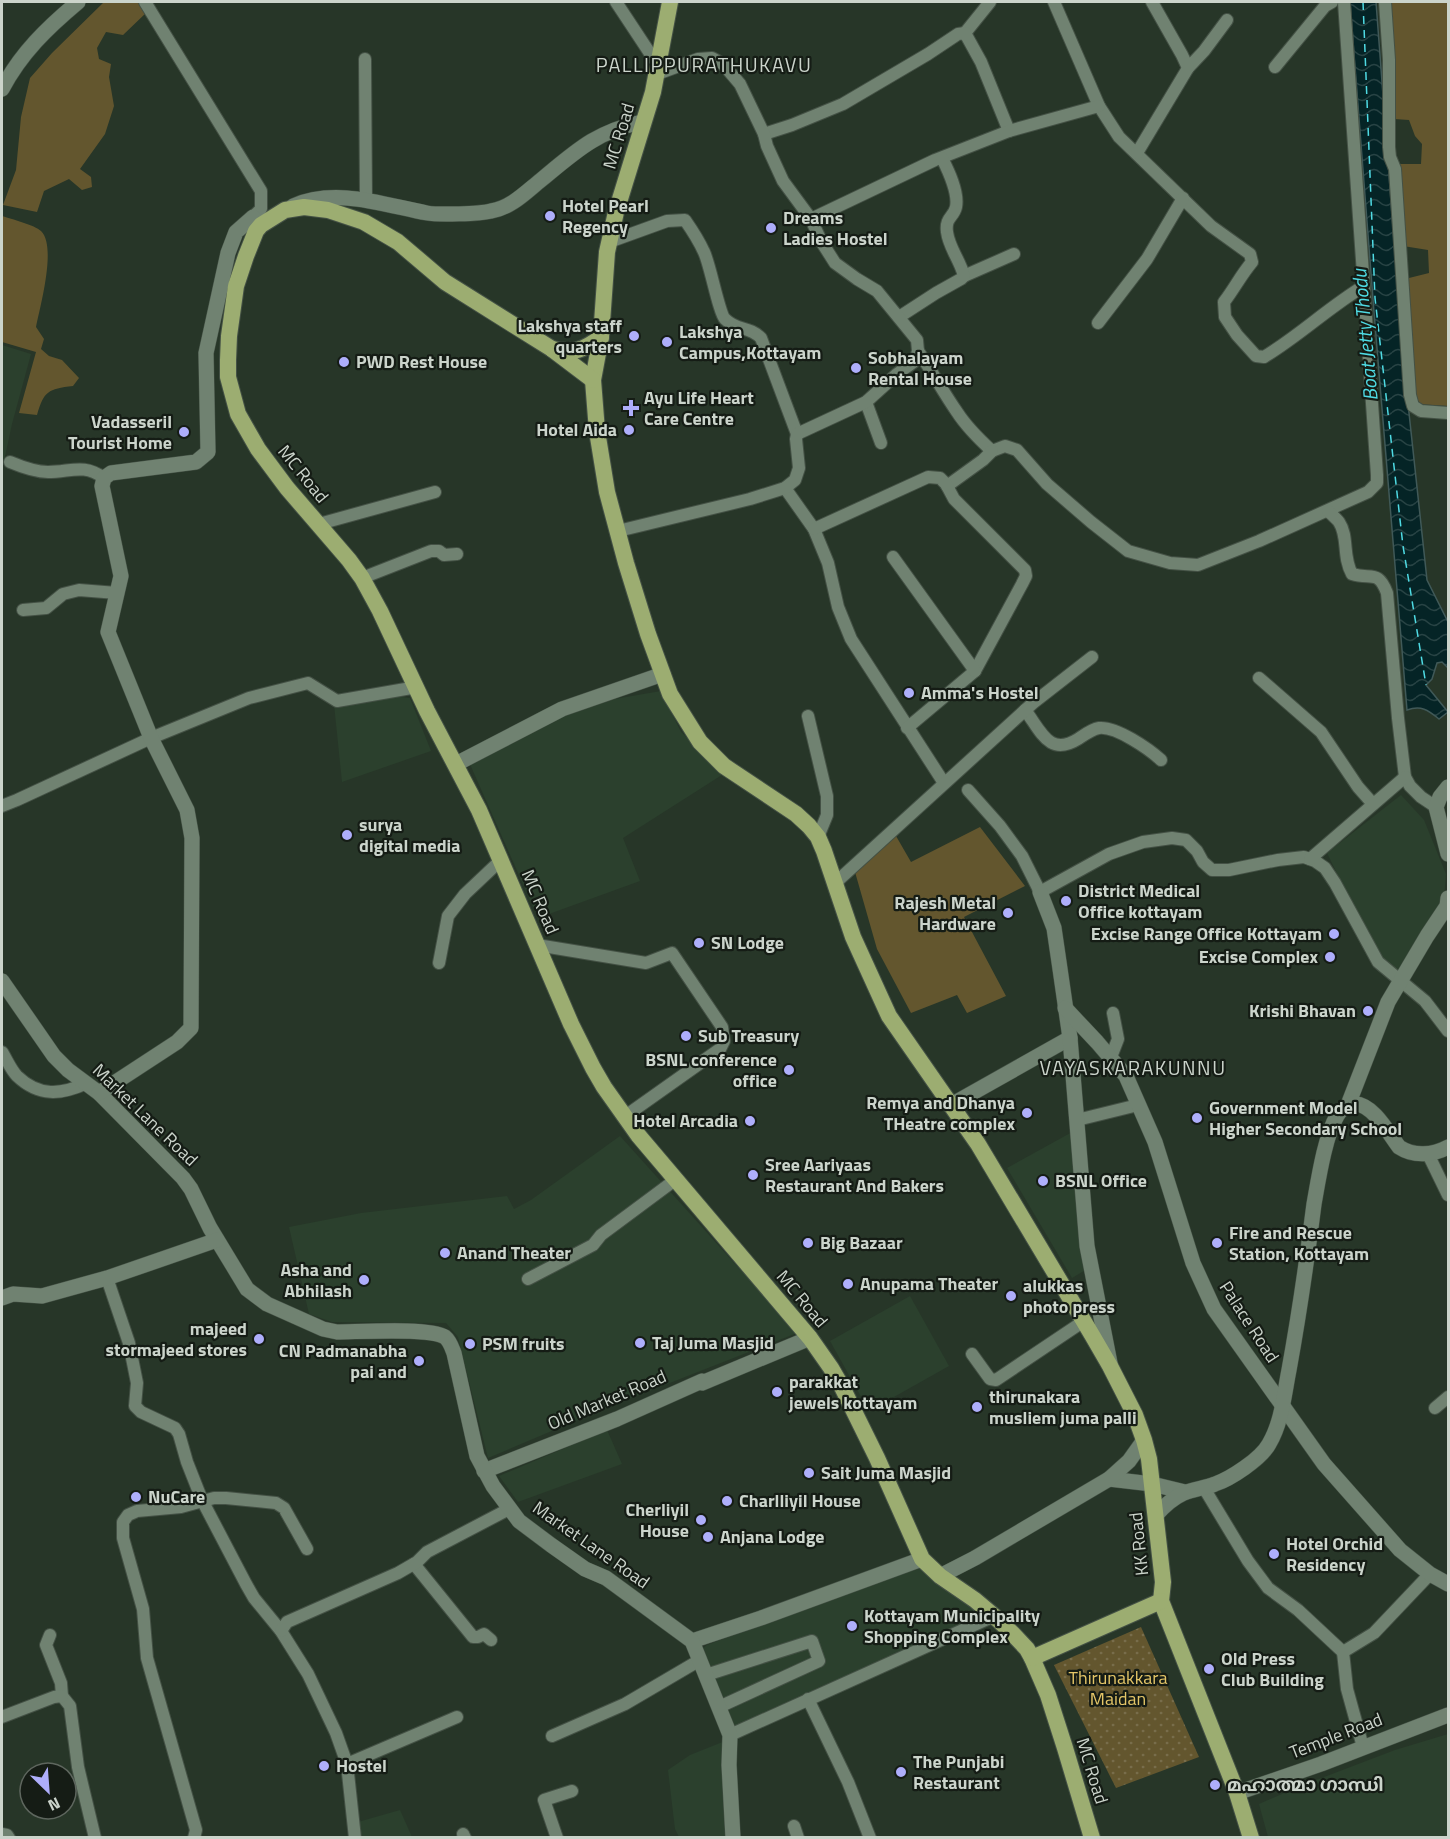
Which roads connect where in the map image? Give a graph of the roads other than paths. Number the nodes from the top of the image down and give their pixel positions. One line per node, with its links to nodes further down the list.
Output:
1 (78, 2): 17 (main road)
2 (146, 2): 28 (street)
3 (616, 2): 16 (street)
4 (670, 2): 16 (highway, MC Road)
5 (990, 2): 12 (street)
6 (1054, 2): 18 (street)
7 (1152, 2): 15 (street)
8 (1332, 2): 14 (street)
9 (1344, 2): 32 (street)
10 (1385, 2): 40 (street)
11 (1227, 20): 15 (street)
12 (965, 33): 20 (street); 21 (street)
13 (365, 59): 25 (street)
14 (1275, 67)
15 (1188, 68): 22 (street)
16 (658, 70): 19 (highway, MC Road); 21 (street)
17 (2, 89)
18 (1099, 106): 20 (street); 22 (street)
19 (642, 122): 25 (main road); 29 (highway, MC Road)
20 (1009, 131): 23 (street)
21 (764, 134): 27 (street)
22 (1137, 153): 24 (street)
23 (942, 158): 27 (street); 31 (street)
24 (1184, 198): 32 (street); 34 (street)
25 (366, 200): 26 (main road)
26 (285, 210): 28 (highway); 36 (highway)
27 (811, 219): 33 (street)
28 (257, 221): 45 (main road); 50 (highway, MC Road)
29 (609, 242): 35 (highway, MC Road); 41 (street)
30 (1014, 254): 31 (street)
31 (964, 276): 33 (street)
32 (1364, 286): 49 (street)
33 (899, 318): 37 (street)
34 (1098, 323)
35 (602, 337): 36 (highway); 38 (highway, MC Road)
36 (552, 349): 38 (highway)
37 (918, 351): 39 (street); 43 (street)
38 (593, 380): 52 (highway, MC Road)
39 (866, 402): 41 (street); 42 (street)
40 (1449, 413)
41 (797, 434): 47 (street)
42 (881, 443)
43 (992, 451): 46 (street); 49 (street)
44 (10, 462): 45 (street)
45 (104, 478): 56 (main road)
46 (947, 486): 51 (street); 59 (street)
47 (785, 488): 51 (street); 52 (street)
48 (435, 492): 50 (street)
49 (1328, 511): 69 (street)
50 (319, 524): 55 (highway, MC Road)
51 (814, 529): 65 (street)
52 (618, 531): 60 (highway, MC Road)
53 (458, 554): 55 (street)
54 (893, 557): 59 (street)
55 (362, 578): 62 (highway, MC Road)
56 (117, 593): 57 (street); 66 (main road)
57 (23, 610)
58 (1092, 657): 63 (street)
59 (975, 671): 65 (street)
60 (663, 674): 68 (main road); 76 (highway, MC Road)
61 (1258, 678): 73 (street)
62 (417, 687): 66 (street); 68 (highway, MC Road)
63 (1025, 710): 67 (street); 70 (street)
64 (808, 716): 76 (street)
65 (907, 728): 70 (street)
66 (152, 738): 74 (street); 94 (main road)
67 (1161, 760)
68 (456, 764): 79 (highway, MC Road)
69 (1405, 777): 73 (street); 75 (street)
70 (944, 783): 80 (street)
71 (1449, 787): 75 (main road)
72 (968, 790): 81 (street)
73 (1373, 804): 78 (street)
74 (2, 806)
75 (1436, 807): 77 (main road)
76 (818, 837): 80 (highway, MC Road)
77 (1449, 854)
78 (1310, 859): 81 (street); 86 (street)
79 (501, 860): 83 (highway, MC Road); 84 (street)
80 (834, 884): 95 (highway, MC Road)
81 (1040, 892): 87 (main road)
82 (1448, 904): 86 (main road)
83 (537, 945): 98 (highway, MC Road); 98 (street)
84 (439, 963)
85 (2, 981): 93 (main road, Market Lane Road)
86 (1401, 981): 89 (street); 97 (main road)
87 (1065, 1008): 90 (main road); 92 (main road, Palace Road)
88 (1113, 1013): 92 (street)
89 (1449, 1031)
90 (1070, 1038): 95 (main road); 99 (main road)
91 (2, 1052): 93 (street)
92 (1111, 1057): 96 (main road, Palace Road)
93 (87, 1083): 94 (main road, Market Lane Road)
94 (99, 1093): 104 (main road, Market Lane Road)
95 (951, 1105): 108 (highway, MC Road)
96 (1138, 1105): 99 (street); 113 (main road, Palace Road)
97 (1348, 1105): 101 (main road); 113 (main road)
98 (624, 1117): 102 (highway, MC Road)
99 (1077, 1120): 111 (main road)
100 (1449, 1147): 101 (main road)
101 (1428, 1154): 103 (street)
102 (675, 1179): 106 (street); 109 (highway, MC Road)
103 (1449, 1195)
104 (217, 1240): 105 (main road); 116 (main road, Market Lane Road)
105 (106, 1278): 107 (main road); 121 (street)
106 (528, 1279)
107 (2, 1298)
108 (1084, 1321): 110 (street); 111 (highway, MC Road)
109 (810, 1338): 116 (main road, Old Market Road); 125 (highway, MC Road)
110 (972, 1354)
111 (1110, 1365): 115 (highway, MC Road)
112 (1449, 1397): 114 (street)
113 (1282, 1405): 119 (main road); 127 (main road, Palace Road)
114 (1435, 1408)
115 (1144, 1440): 117 (main road); 118 (highway, MC Road)
116 (484, 1471): 122 (main road, Market Lane Road)
117 (1110, 1479): 118 (main road); 128 (main road)
118 (1152, 1484): 120 (main road); 123 (highway, KK Road)
119 (1204, 1488): 120 (main road); 136 (street)
120 (1185, 1492): 123 (main road)
121 (202, 1500): 124 (street); 132 (street); 155 (street)
122 (509, 1509): 126 (street); 135 (main road, Market Lane Road)
123 (1156, 1515): 130 (highway, KK Road)
124 (307, 1549)
125 (922, 1559): 128 (highway, MC Road); 135 (main road)
126 (414, 1564): 132 (street); 134 (street)
127 (1430, 1574): 129 (main road, Palace Road); 136 (street)
128 (940, 1576): 131 (highway, MC Road)
129 (1449, 1584)
130 (1161, 1600): 137 (highway); 151 (highway)
131 (994, 1617): 137 (highway, MC Road); 141 (street)
132 (281, 1631): 149 (street)
133 (50, 1635): 140 (street)
134 (491, 1640)
135 (692, 1641): 138 (main road)
136 (1343, 1652): 148 (street)
137 (1032, 1658): 160 (highway, MC Road)
138 (700, 1660): 139 (main road); 147 (street)
139 (706, 1675): 142 (main road); 142 (street)
140 (62, 1696): 144 (street); 154 (street)
141 (808, 1699): 146 (street); 159 (street)
142 (719, 1707): 146 (main road)
143 (1449, 1715): 148 (main road, Temple Road)
144 (2, 1717)
145 (457, 1717): 149 (street)
146 (730, 1734): 158 (main road)
147 (552, 1736)
148 (1363, 1747): 151 (main road, Temple Road)
149 (347, 1764): 156 (street)
150 (572, 1791): 157 (street)
151 (1237, 1793): 161 (highway)
152 (2, 1834): 153 (street)
153 (9, 1838)
154 (95, 1838)
155 (194, 1838)
156 (355, 1838)
157 (557, 1838)
158 (733, 1838)
159 (870, 1838)
160 (1092, 1838)
161 (1251, 1838)

